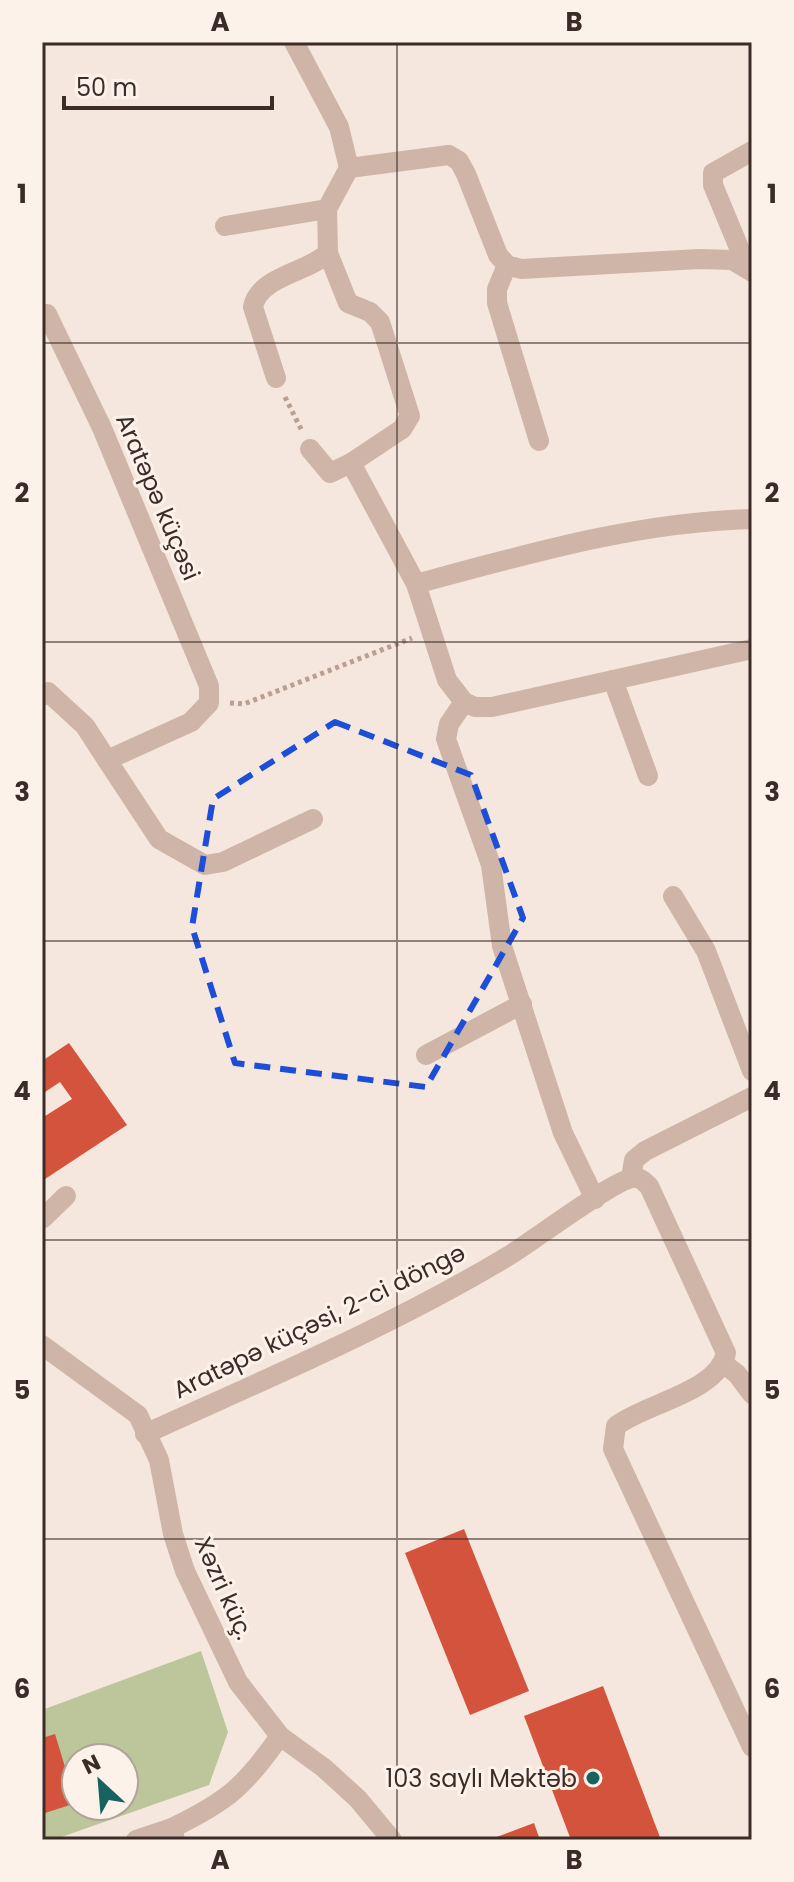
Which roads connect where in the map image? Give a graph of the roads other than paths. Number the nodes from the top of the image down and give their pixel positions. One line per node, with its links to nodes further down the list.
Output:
1 (294, 42): 3 (street)
2 (752, 151): 8 (street)
3 (349, 168): 4 (street); 7 (street)
4 (327, 209): 5 (street); 6 (street)
5 (225, 226)
6 (328, 253): 10 (street); 13 (street)
7 (507, 265): 8 (street); 11 (street)
8 (750, 269)
9 (47, 314): 20 (street, Aratəpə küçəsi)
10 (276, 378)
11 (539, 441)
12 (310, 449): 13 (street)
13 (351, 463): 15 (street)
14 (752, 519): 15 (street)
15 (416, 584): 19 (street)
16 (752, 649): 17 (street)
17 (613, 680): 19 (street); 21 (street)
18 (44, 691): 20 (street)
19 (464, 702): 24 (street)
20 (107, 760): 22 (street)
21 (648, 776)
22 (313, 819)
23 (673, 896): 26 (street)
24 (522, 1004): 25 (street); 30 (street)
25 (426, 1055)
26 (752, 1071)
27 (752, 1097): 28 (street)
28 (631, 1178): 30 (street, Aratəpə küçəsi, 2-ci döngə); 33 (street)
29 (66, 1196): 31 (street)
30 (595, 1199): 35 (street, Aratəpə küçəsi, 2-ci döngə)
31 (42, 1219)
32 (42, 1345): 35 (street, Xəzri küç.)
33 (724, 1364): 34 (street); 37 (street)
34 (752, 1394)
35 (145, 1434): 36 (street, Xəzri küç.)
36 (280, 1736): 38 (street); 40 (street, Xəzri küç.)
37 (752, 1747)
38 (173, 1834): 39 (street)
39 (136, 1840)
40 (392, 1840)

